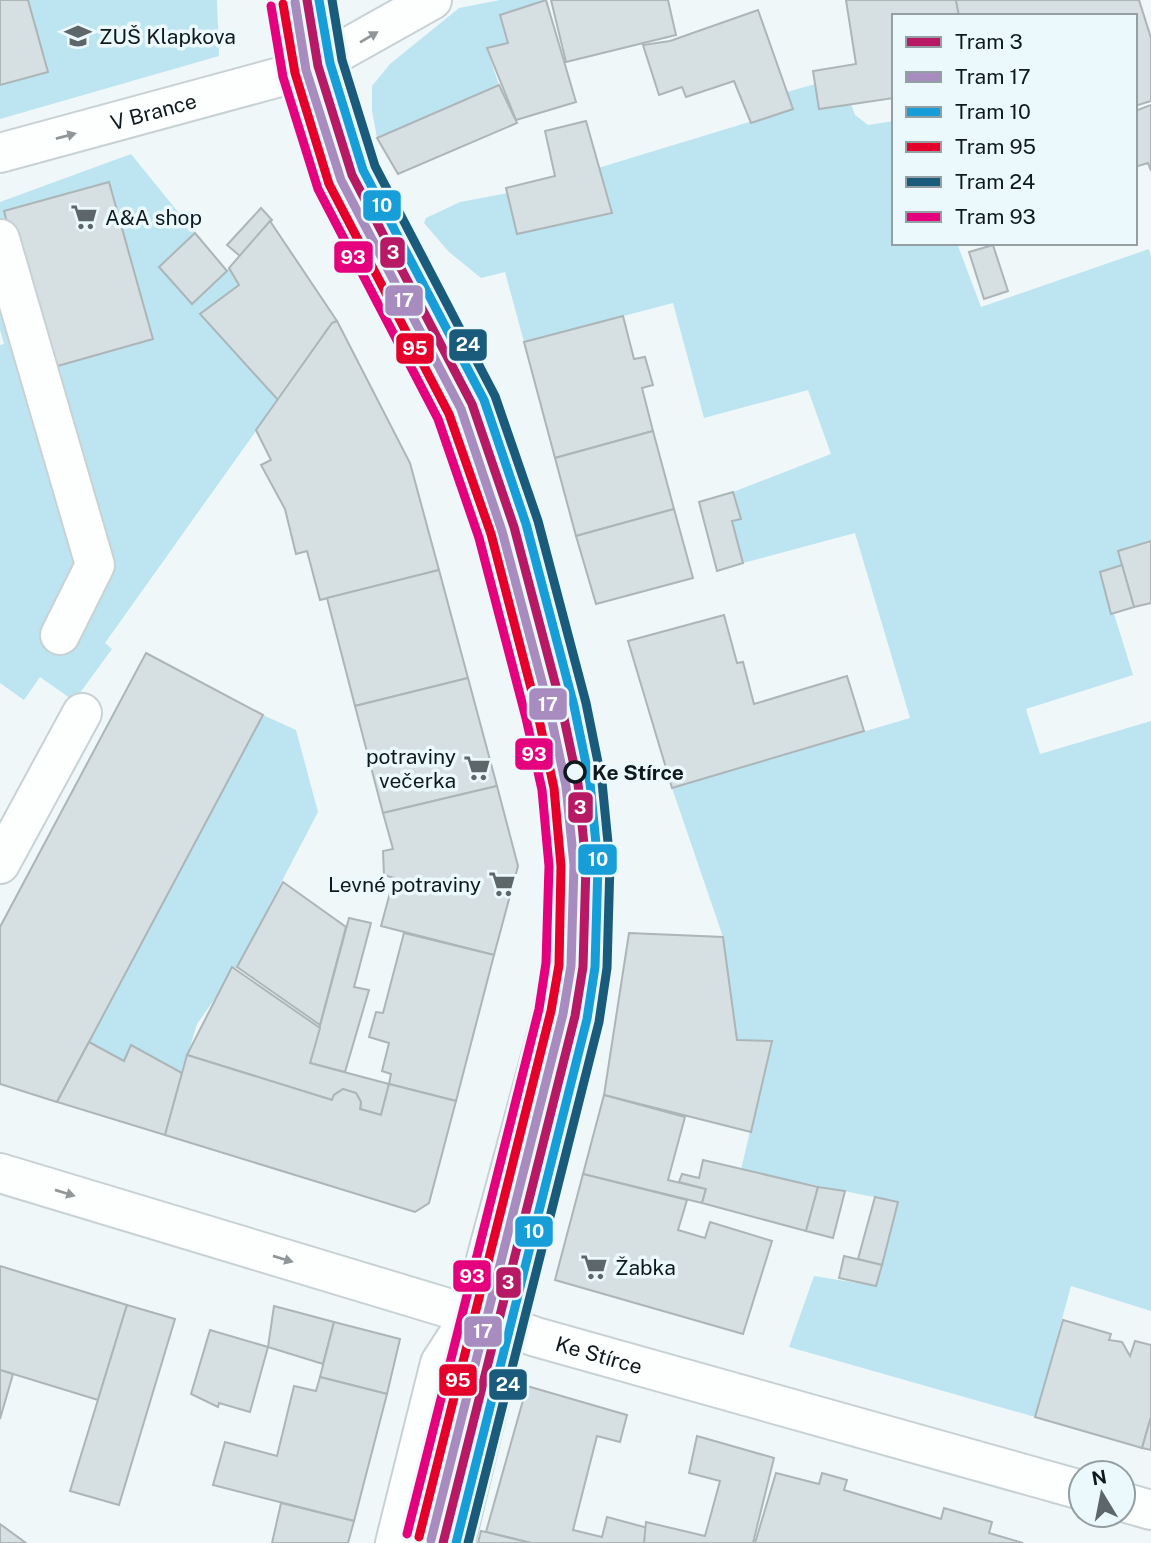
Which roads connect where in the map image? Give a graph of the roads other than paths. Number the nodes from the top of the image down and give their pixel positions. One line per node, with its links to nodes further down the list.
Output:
1 (302, 0): 4 (street)
2 (317, 0): 4 (street)
3 (432, 0): 4 (street, V Brance, one-way to 3)
4 (309, 69): 5 (street, V Brance, one-way to 4); 11 (street)
5 (0, 153)
6 (0, 239): 7 (street)
7 (61, 635)
8 (82, 713): 9 (street)
9 (0, 864)
10 (0, 1173): 11 (street, Ke Stírce, one-way to 11)
11 (471, 1315): 12 (street, Ke Stírce); 13 (street); 14 (street)
12 (1067, 1486)
13 (395, 1543)
14 (455, 1543)

